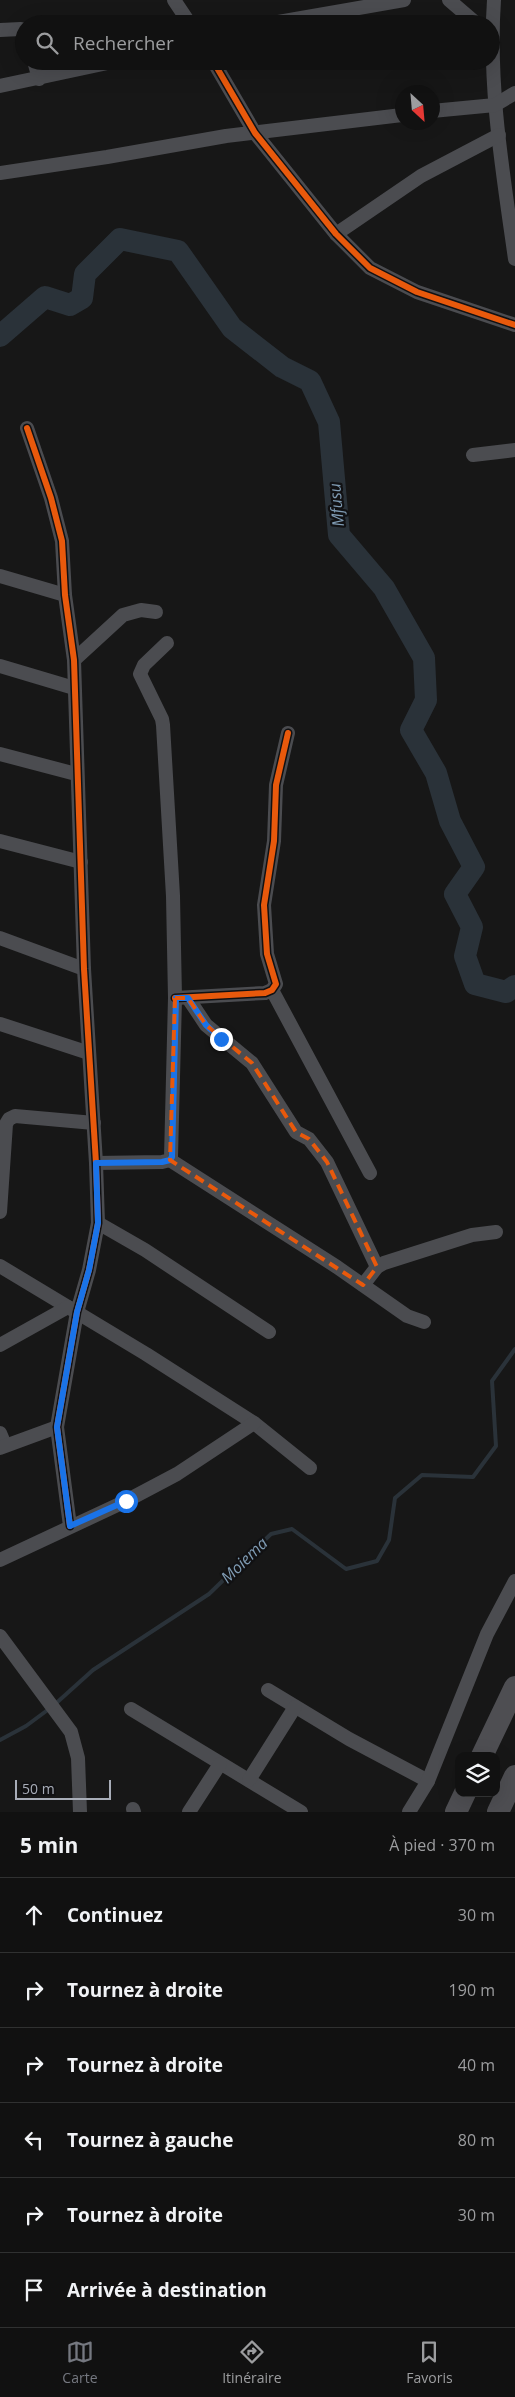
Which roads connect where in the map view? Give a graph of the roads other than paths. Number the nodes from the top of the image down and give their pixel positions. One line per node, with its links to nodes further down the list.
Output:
1 (174, 0): 5 (street)
2 (404, 0): 6 (street)
3 (449, 0): 7 (street)
4 (494, 0): 8 (street)
5 (184, 15)
6 (318, 15)
7 (466, 15)
8 (493, 15)
9 (15, 29): 10 (street)
10 (0, 30)
11 (36, 70): 15 (street)
12 (77, 70): 15 (street)
13 (218, 70): 21 (street)
14 (493, 70): 18 (street)
15 (38, 79): 16 (street)
16 (0, 86)
17 (515, 93): 18 (street)
18 (495, 105): 19 (street); 22 (street)
19 (440, 110)
20 (395, 116): 21 (street)
21 (255, 133): 23 (street); 24 (street)
22 (499, 134): 24 (street); 25 (street)
23 (0, 173)
24 (336, 234): 26 (street)
25 (515, 259)
26 (515, 325)
27 (27, 428): 31 (street)
28 (515, 450): 29 (street)
29 (473, 455)
30 (0, 576): 31 (street)
31 (65, 594): 34 (street)
32 (156, 612): 34 (street)
33 (167, 642): 45 (street)
34 (74, 660): 36 (street)
35 (0, 666): 36 (street)
36 (74, 688): 39 (street)
37 (288, 733): 44 (street)
38 (0, 754): 39 (street)
39 (76, 774): 41 (street)
40 (0, 841): 41 (street)
41 (81, 862): 43 (street)
42 (0, 938): 43 (street)
43 (84, 969): 47 (street)
44 (272, 990): 45 (street); 51 (street)
45 (182, 998): 49 (street); 56 (street)
46 (0, 1024): 47 (street)
47 (89, 1053): 48 (street)
48 (94, 1123): 50 (street); 52 (street)
49 (170, 1160): 50 (street); 57 (street)
50 (96, 1163): 53 (street)
51 (370, 1172)
52 (0, 1212)
53 (98, 1223): 58 (street); 60 (street)
54 (496, 1232): 56 (street)
55 (0, 1266): 58 (street)
56 (377, 1267): 57 (street)
57 (363, 1285): 59 (street)
58 (72, 1309): 61 (street); 62 (street); 63 (street)
59 (424, 1322)
60 (268, 1332)
61 (0, 1345)
62 (254, 1423): 65 (street); 66 (street)
63 (57, 1427): 64 (street); 66 (street)
64 (2, 1442)
65 (310, 1468)
66 (70, 1526): 67 (street)
67 (0, 1560)
68 (515, 1581): 78 (street)
69 (0, 1636): 80 (street)
70 (515, 1686): 74 (highway)
71 (268, 1690): 72 (street)
72 (295, 1707): 77 (street); 78 (street)
73 (131, 1709): 75 (street)
74 (484, 1752)
75 (220, 1764): 77 (street); 81 (street)
76 (515, 1776): 85 (highway)
77 (249, 1780): 82 (street)
78 (428, 1781): 83 (street)
79 (463, 1797): 84 (highway)
80 (80, 1812)
81 (189, 1812)
82 (301, 1812)
83 (409, 1812)
84 (456, 1812)
85 (498, 1812)

